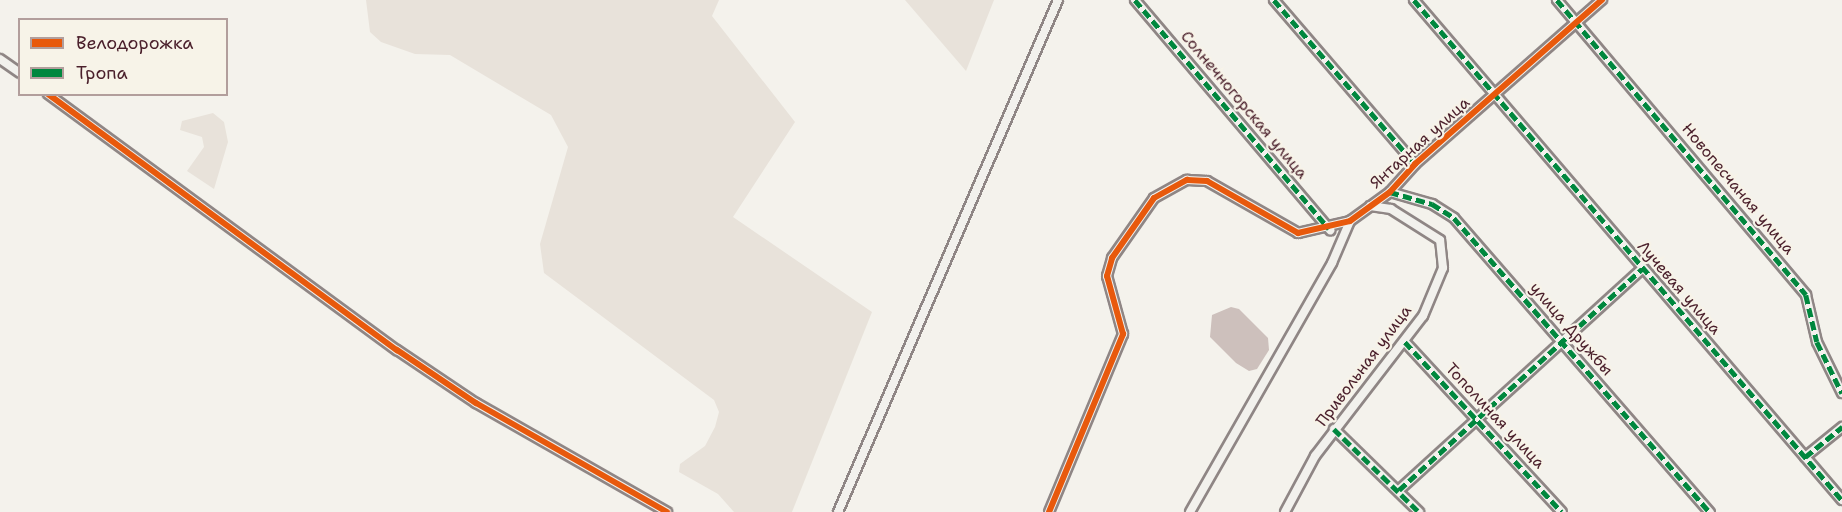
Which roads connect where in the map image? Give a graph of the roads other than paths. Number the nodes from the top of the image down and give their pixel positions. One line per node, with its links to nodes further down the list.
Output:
1 (1058, 0): 28 (street)
2 (1135, 0): 16 (street, Солнечногорская улица)
3 (1274, 0): 12 (street)
4 (1414, 0): 10 (street, Лучевая улица)
5 (1557, 0): 7 (street, Новопесчаная улица)
6 (1602, 0): 7 (street, Янтарная улица)
7 (1577, 23): 10 (street, Янтарная улица); 20 (street, Новопесчаная улица)
8 (0, 59): 9 (street)
9 (18, 72)
10 (1496, 94): 12 (street, Янтарная улица); 17 (street, Лучевая улица)
11 (51, 96): 27 (street)
12 (1415, 164): 13 (street, Янтарная улица)
13 (1390, 192): 14 (street, Янтарная улица); 18 (street, улица Дружбы)
14 (1370, 206): 15 (street, Янтарная улица); 19 (street, Привольная улица)
15 (1350, 221): 16 (street, Янтарная улица); 30 (street)
16 (1330, 230): 29 (street, Янтарная улица)
17 (1642, 269): 18 (street); 24 (street, Лучевая улица)
18 (1561, 341): 21 (street); 34 (street, улица Дружбы)
19 (1405, 342): 21 (street, Тополиная улица); 23 (street, Привольная улица)
20 (1842, 393)
21 (1478, 418): 25 (street); 33 (street, Тополиная улица)
22 (1842, 427): 24 (street)
23 (1334, 429): 25 (street); 31 (street, Привольная улица)
24 (1805, 456): 26 (street, Лучевая улица)
25 (1399, 490): 32 (street)
26 (1842, 500)
27 (667, 512)
28 (838, 512)
29 (1049, 512)
30 (1190, 512)
31 (1285, 512)
32 (1419, 512)
33 (1562, 512)
34 (1710, 512)

